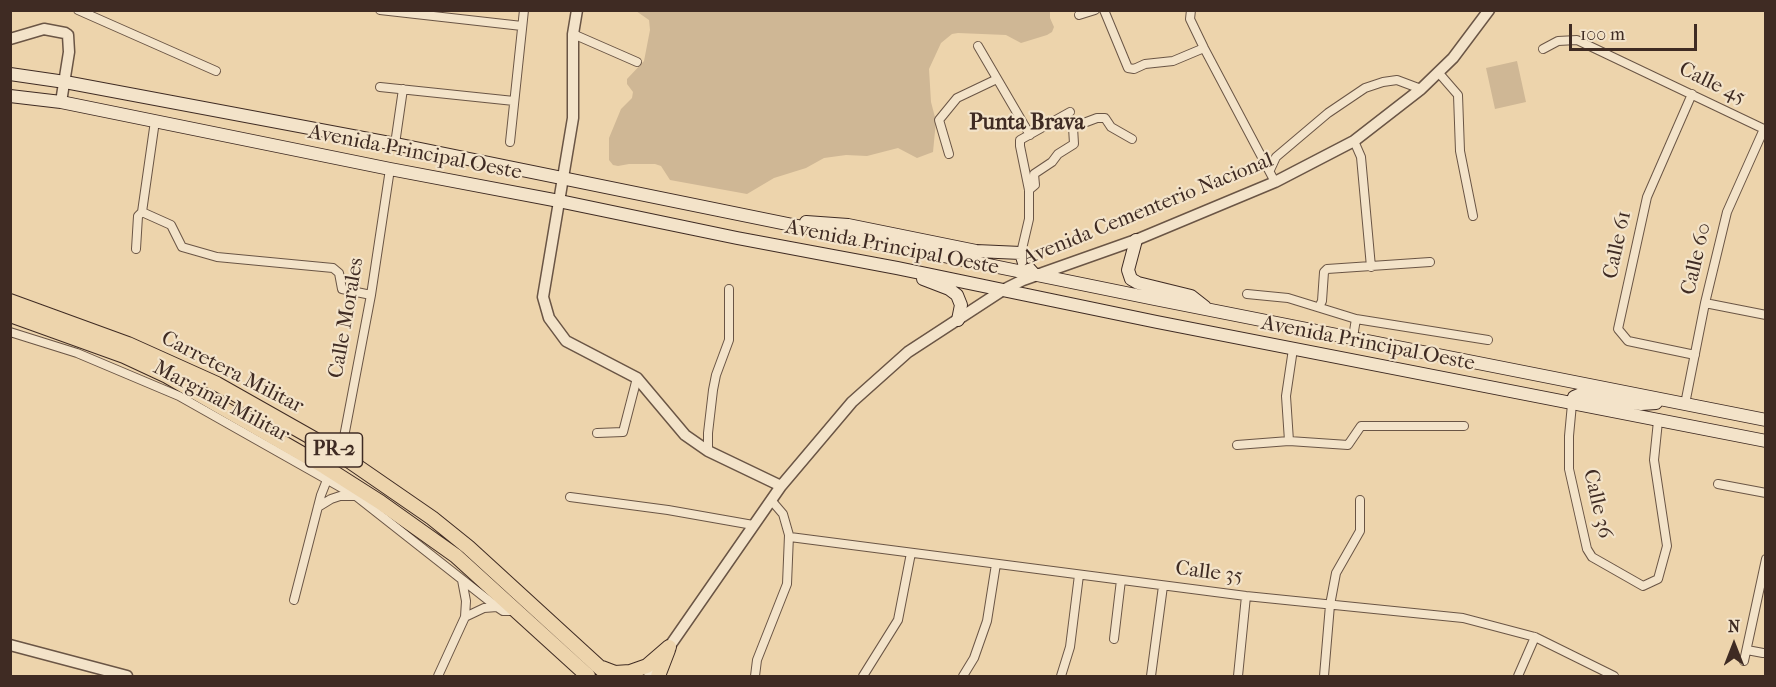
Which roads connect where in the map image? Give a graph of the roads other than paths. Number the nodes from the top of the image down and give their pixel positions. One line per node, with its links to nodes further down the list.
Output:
1 (78, 10): 17 (street)
2 (380, 10): 10 (street)
3 (524, 10): 10 (street)
4 (577, 10): 11 (street)
5 (1095, 10): 9 (street)
6 (1104, 10): 14 (street)
7 (1191, 10): 14 (street)
8 (1490, 10): 18 (street, Avenida Cementerio Nacional)
9 (1079, 15)
10 (522, 26): 27 (street)
11 (573, 34): 16 (street); 40 (street)
12 (10, 39): 21 (street)
13 (978, 46): 20 (street)
14 (1204, 48): 39 (street)
15 (1544, 49): 25 (street, Calle 45)
16 (637, 62)
17 (216, 71)
18 (1438, 72): 24 (street, Avenida Cementerio Nacional); 45 (street)
19 (10, 75): 21 (main road, Avenida Principal Oeste)
20 (997, 79): 32 (street); 37 (street)
21 (64, 82): 28 (street); 36 (main road, Avenida Principal Oeste)
22 (380, 87): 23 (street)
23 (403, 89): 27 (street); 36 (street)
24 (1421, 89): 34 (street, Avenida Cementerio Nacional); 39 (street)
25 (1692, 94): 31 (street, Calle 45); 70 (street, Calle 61)
26 (10, 96): 28 (main road, Avenida Principal Oeste)
27 (514, 101): 35 (street)
28 (61, 102): 30 (main road, Avenida Principal Oeste)
29 (1070, 112): 32 (street)
30 (154, 121): 38 (main road, Avenida Principal Oeste); 44 (street)
31 (1765, 129): 59 (street, Calle 60)
32 (1030, 135): 42 (street)
33 (1132, 140): 42 (street)
34 (1354, 141): 41 (street, Avenida Cementerio Nacional); 51 (street)
35 (510, 142)
36 (395, 144): 40 (main road, Avenida Principal Oeste)
37 (949, 154)
38 (390, 169): 43 (main road, Avenida Principal Oeste); 57 (street, Calle Morales)
39 (1270, 170): 41 (street)
40 (563, 178): 43 (street); 46 (main road, Avenida Principal Oeste)
41 (1275, 182): 47 (street, Avenida Cementerio Nacional)
42 (1029, 190): 49 (street)
43 (559, 201): 52 (main road, Avenida Principal Oeste); 71 (street)
44 (142, 212): 48 (street); 57 (street)
45 (1473, 216)
46 (779, 222): 49 (main road); 53 (main road, Avenida Principal Oeste)
47 (1136, 240): 53 (street, Avenida Cementerio Nacional); 61 (main road)
48 (136, 249)
49 (1021, 253): 53 (main road)
50 (1430, 262): 51 (street)
51 (1371, 267): 60 (street)
52 (897, 268): 55 (main road, Avenida Principal Oeste); 64 (main road)
53 (1035, 274): 55 (street, Avenida Cementerio Nacional); 61 (main road, Avenida Principal Oeste)
54 (729, 289): 82 (street)
55 (1003, 290): 64 (street, Avenida Cementerio Nacional); 69 (main road, Avenida Principal Oeste)
56 (1247, 294): 60 (street)
57 (371, 295): 83 (street, Calle Morales)
58 (10, 301): 83 (main road, Carretera Militar / PR-2)
59 (1705, 303): 63 (street); 70 (street, Calle 60)
60 (1319, 307): 65 (street)
61 (1206, 308): 67 (main road, Avenida Principal Oeste)
62 (10, 315): 84 (main road, Carretera Militar / PR-2)
63 (1766, 315)
64 (958, 320): 86 (street, Avenida Cementerio Nacional)
65 (1356, 320): 67 (street); 68 (street)
66 (10, 332): 84 (street, Marginal Militar)
67 (1353, 337): 72 (main road, Avenida Principal Oeste)
68 (1488, 340)
69 (1293, 349): 73 (main road, Avenida Principal Oeste); 79 (street)
70 (1695, 355): 74 (street, Calle 60)
71 (637, 378): 78 (street); 82 (street)
72 (1672, 401): 73 (main road); 74 (main road, Avenida Principal Oeste)
73 (1572, 404): 76 (main road, Avenida Principal Oeste); 76 (street, Calle 36)
74 (1685, 404): 75 (main road, Avenida Principal Oeste)
75 (1766, 420)
76 (1658, 421): 80 (main road, Avenida Principal Oeste)
77 (1464, 426): 79 (street)
78 (597, 433)
79 (1289, 441): 81 (street)
80 (1766, 441)
81 (1237, 445)
82 (708, 451): 86 (street)
83 (338, 453): 84 (street, Calle Morales); 116 (main road, Carretera Militar / PR-2)
84 (329, 475): 88 (street, Marginal Militar); 92 (street, Calle Morales); 107 (main road, Carretera Militar / PR-2)
85 (1718, 484): 87 (street)
86 (781, 486): 90 (street, Avenida Cementerio Nacional)
87 (1766, 493)
88 (356, 496): 92 (street); 100 (street, Marginal Militar)
89 (570, 497): 93 (street)
90 (771, 500): 93 (street, Avenida Cementerio Nacional); 94 (street)
91 (1360, 500): 105 (street)
92 (318, 507): 104 (street, Calle Morales)
93 (753, 525): 112 (street, Avenida Cementerio Nacional)
94 (790, 537): 95 (street, Calle 35); 122 (street)
95 (911, 553): 97 (street, Calle 35); 123 (street)
96 (1766, 559): 99 (street)
97 (996, 564): 98 (street, Calle 35); 124 (street)
98 (1079, 575): 101 (street, Calle 35); 125 (street)
99 (1764, 576): 113 (street)
100 (462, 580): 106 (street, Marginal Militar); 108 (street)
101 (1121, 580): 102 (street, Calle 35); 110 (street)
102 (1163, 586): 103 (street, Calle 35); 126 (street)
103 (1246, 596): 105 (street, Calle 35); 127 (street)
104 (294, 600)
105 (1330, 605): 109 (street, Calle 35); 128 (street)
106 (497, 607): 107 (street, Marginal Militar); 108 (street)
107 (517, 611): 119 (main road, Carretera Militar / PR-2)
108 (465, 617): 118 (street)
109 (1535, 637): 129 (street); 130 (street, Calle 35)
110 (1114, 639)
111 (10, 645): 117 (street)
112 (669, 647): 116 (main road); 120 (street, Avenida Cementerio Nacional); 121 (main road)
113 (1747, 650): 114 (street); 115 (street)
114 (1763, 653)
115 (1744, 661)
116 (604, 672)
117 (127, 676)
118 (438, 676)
119 (588, 676)
120 (649, 676)
121 (658, 676)
122 (755, 676)
123 (863, 676)
124 (963, 676)
125 (1061, 676)
126 (1151, 676)
127 (1238, 676)
128 (1324, 676)
129 (1518, 676)
130 (1614, 676)

